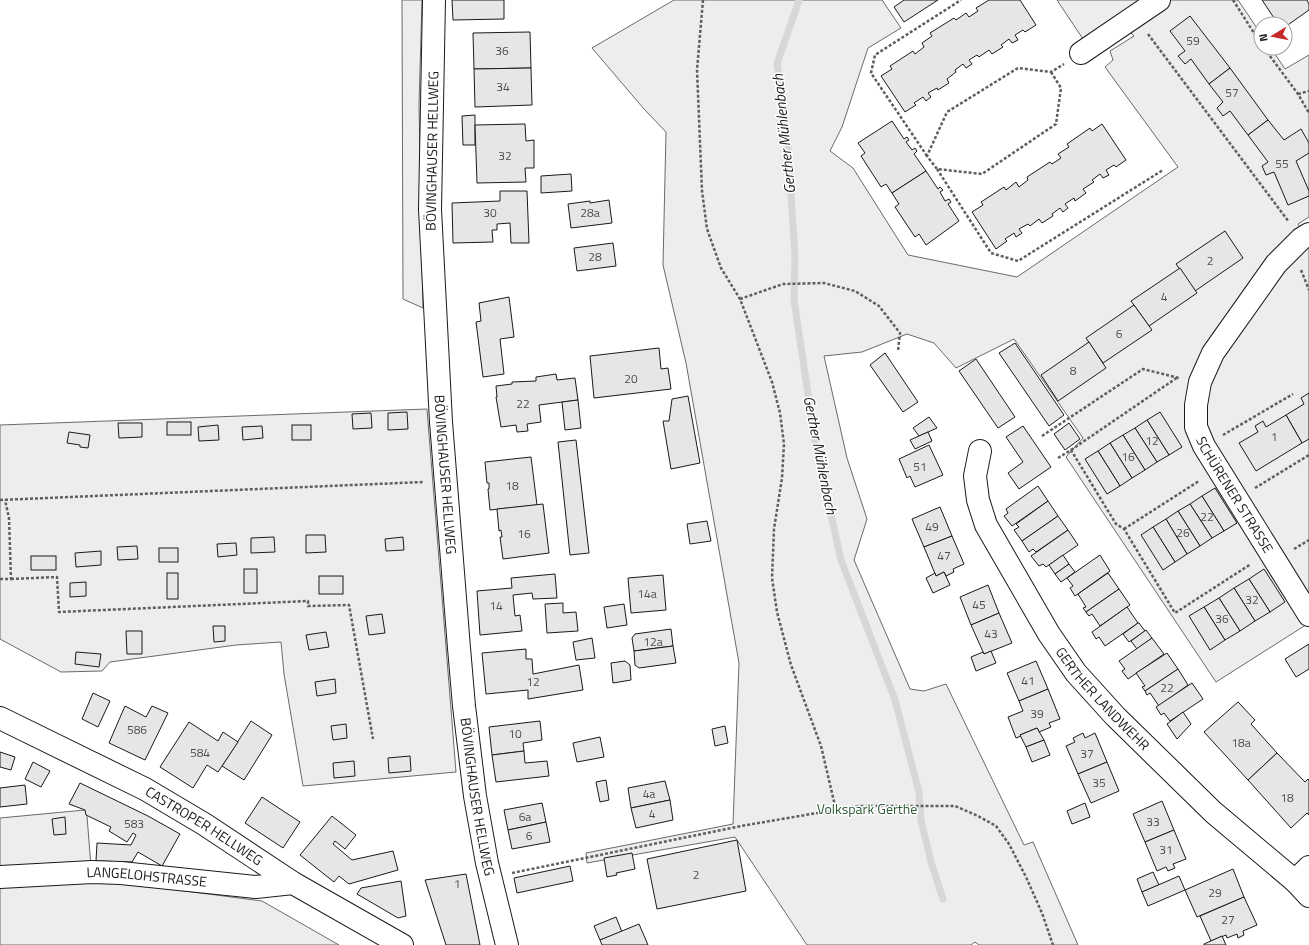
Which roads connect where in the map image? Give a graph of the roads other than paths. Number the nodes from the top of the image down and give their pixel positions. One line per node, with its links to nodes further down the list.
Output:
1 (434, 0): 12 (street, BÖVINGHAUSER HELLWEG)
2 (1159, 0): 3 (street)
3 (1081, 53)
4 (1305, 236): 6 (street, SCHÜRENER STRASSE)
5 (980, 451): 9 (street, GERTHER LANDWEHR)
6 (1309, 615)
7 (0, 718): 10 (street, CASTROPER HELLWEG)
8 (0, 877): 10 (street, LANGELOHSTRASSE)
9 (1304, 881)
10 (293, 883): 11 (street, CASTROPER HELLWEG)
11 (402, 945)
12 (507, 945)

